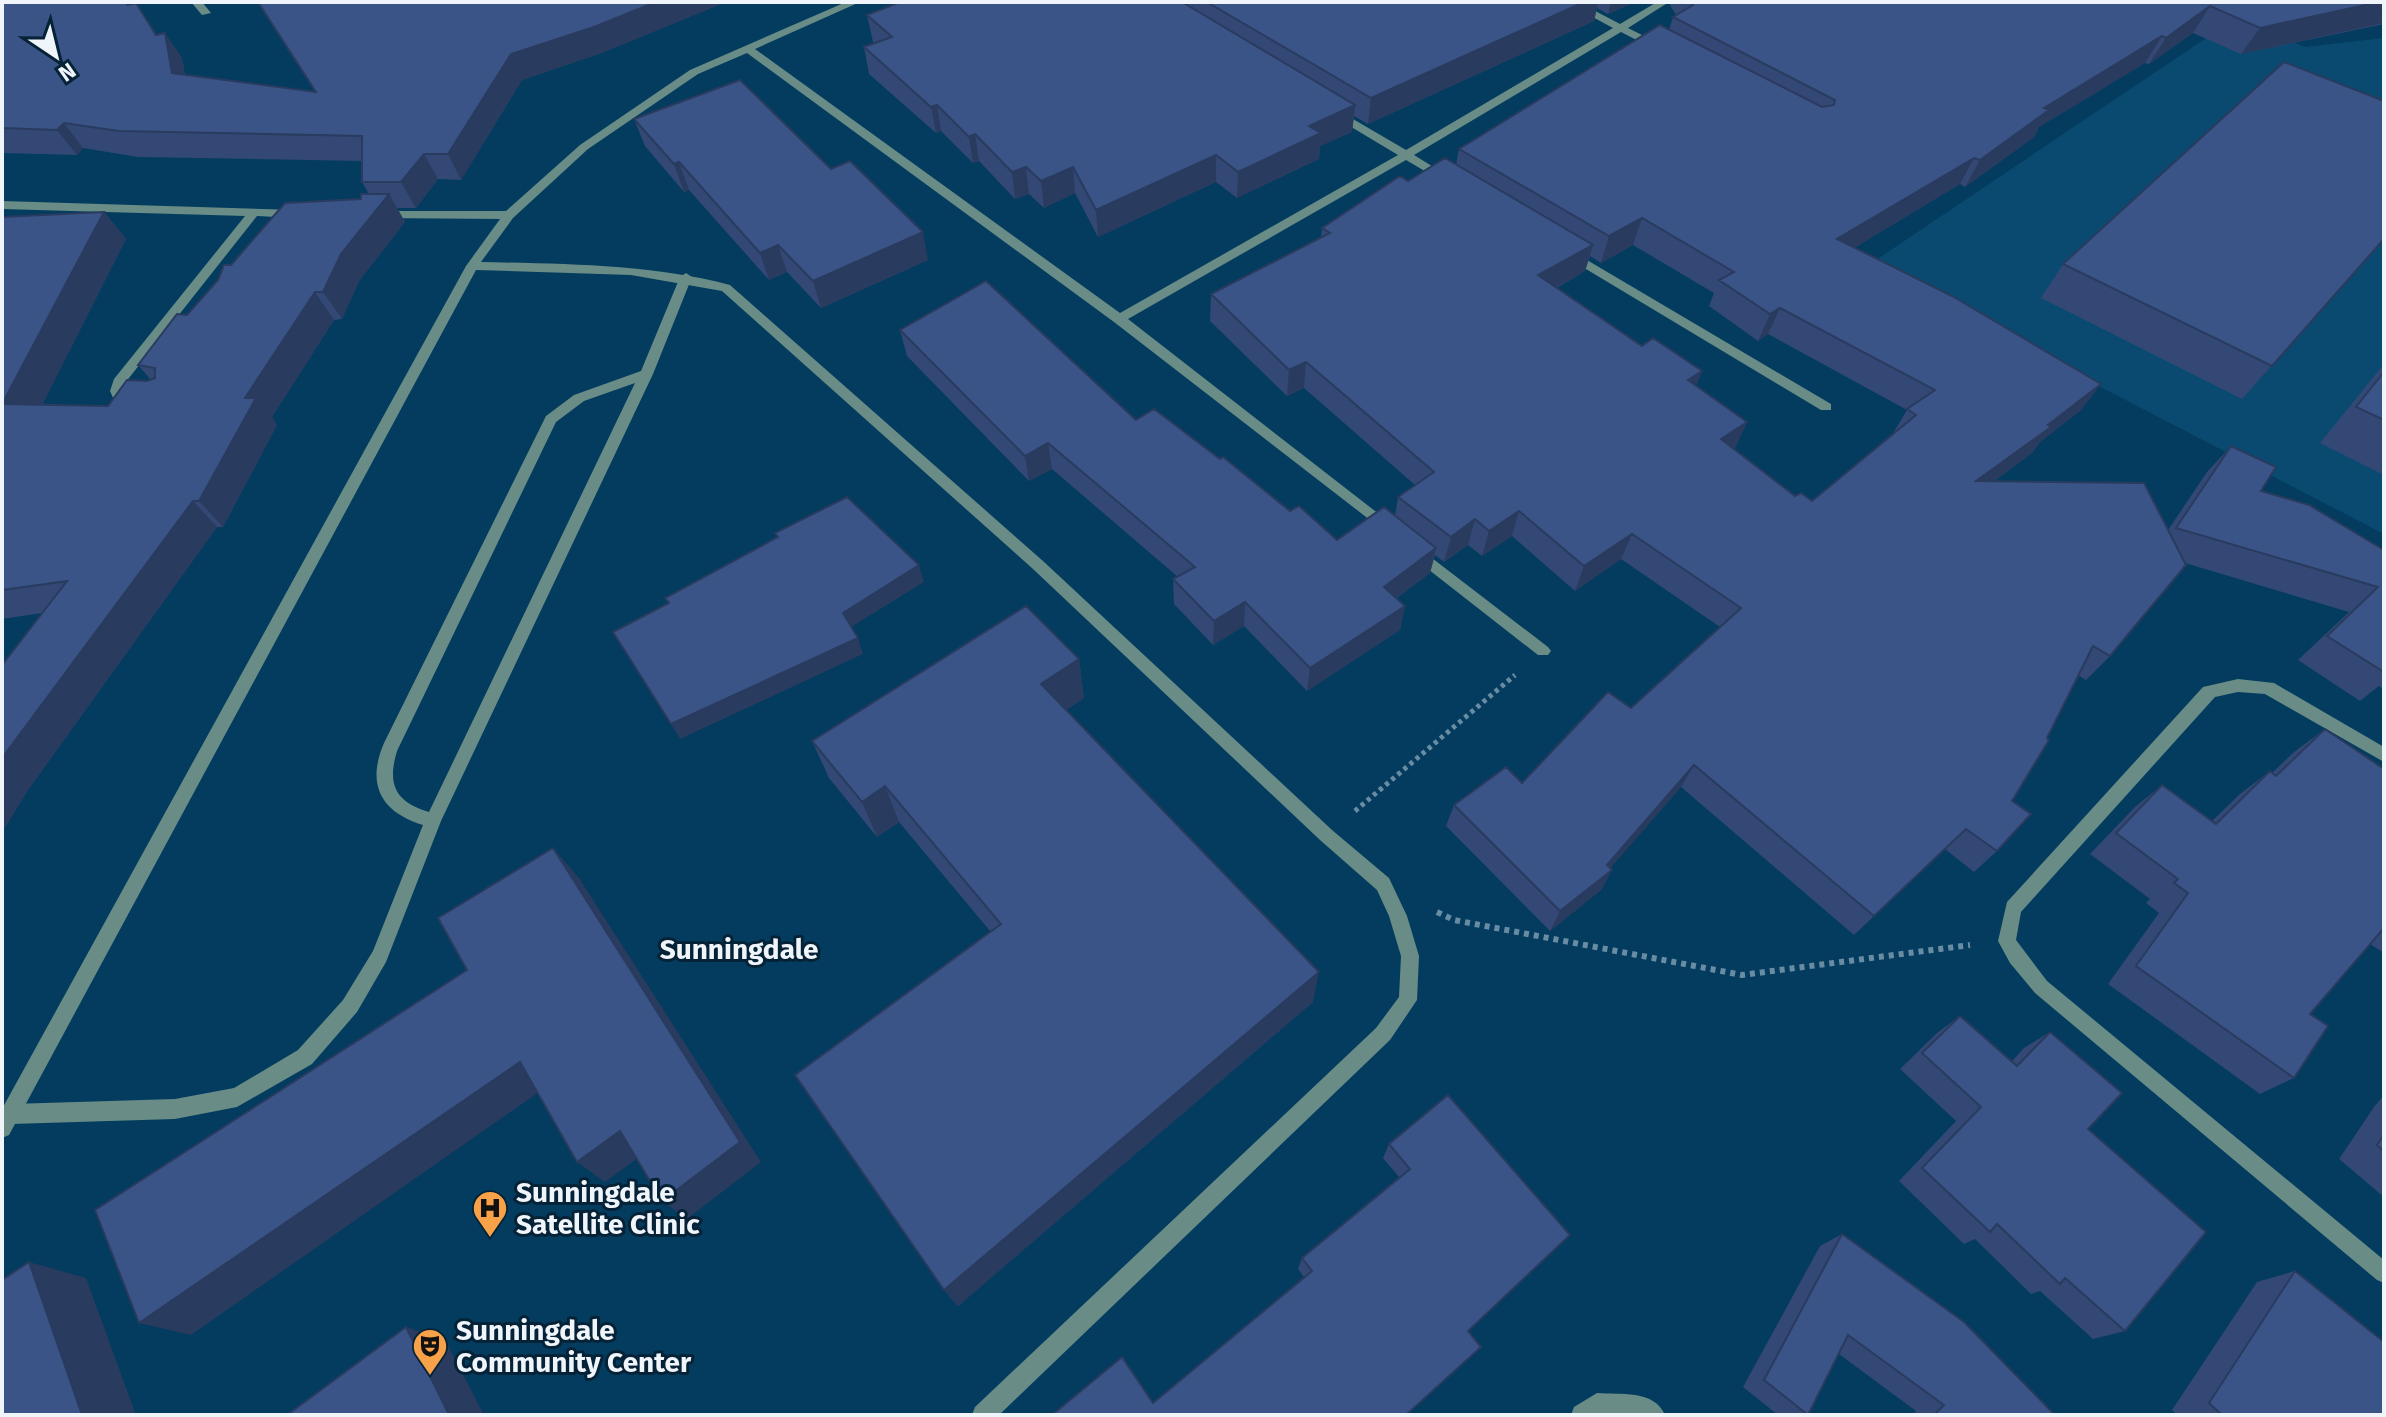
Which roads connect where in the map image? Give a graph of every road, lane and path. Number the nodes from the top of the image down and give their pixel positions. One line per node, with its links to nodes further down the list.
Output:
1 (196, 2): 5 (street)
2 (855, 2): 7 (street)
3 (1570, 2): 6 (street)
4 (1664, 2): 6 (street)
5 (206, 13)
6 (1619, 27): 8 (street); 10 (street)
7 (747, 48): 16 (street); 20 (street)
8 (1675, 56)
9 (1325, 107): 10 (street)
10 (1406, 155): 11 (street); 20 (street)
11 (1460, 188)
12 (2, 205): 13 (street)
13 (253, 214): 14 (street); 22 (street)
14 (313, 214)
15 (358, 214): 16 (street)
16 (509, 215): 18 (street)
17 (1555, 245): 23 (street)
18 (472, 266): 19 (street); 32 (street)
19 (686, 277): 21 (street); 29 (street)
20 (1119, 319): 24 (street)
21 (646, 374): 28 (street); 28 (street)
22 (145, 398)
23 (1826, 407)
24 (1394, 534)
25 (1406, 544): 26 (street)
26 (1543, 651): 29 (path)
27 (2384, 755): 31 (street)
28 (433, 821): 32 (street)
29 (1326, 835): 30 (street)
30 (1383, 884): 31 (path); 34 (street)
31 (2007, 941): 33 (street)
32 (6, 1121)
33 (2384, 1273)
34 (983, 1415)
35 (1582, 1415): 36 (street)
36 (1654, 1415)

